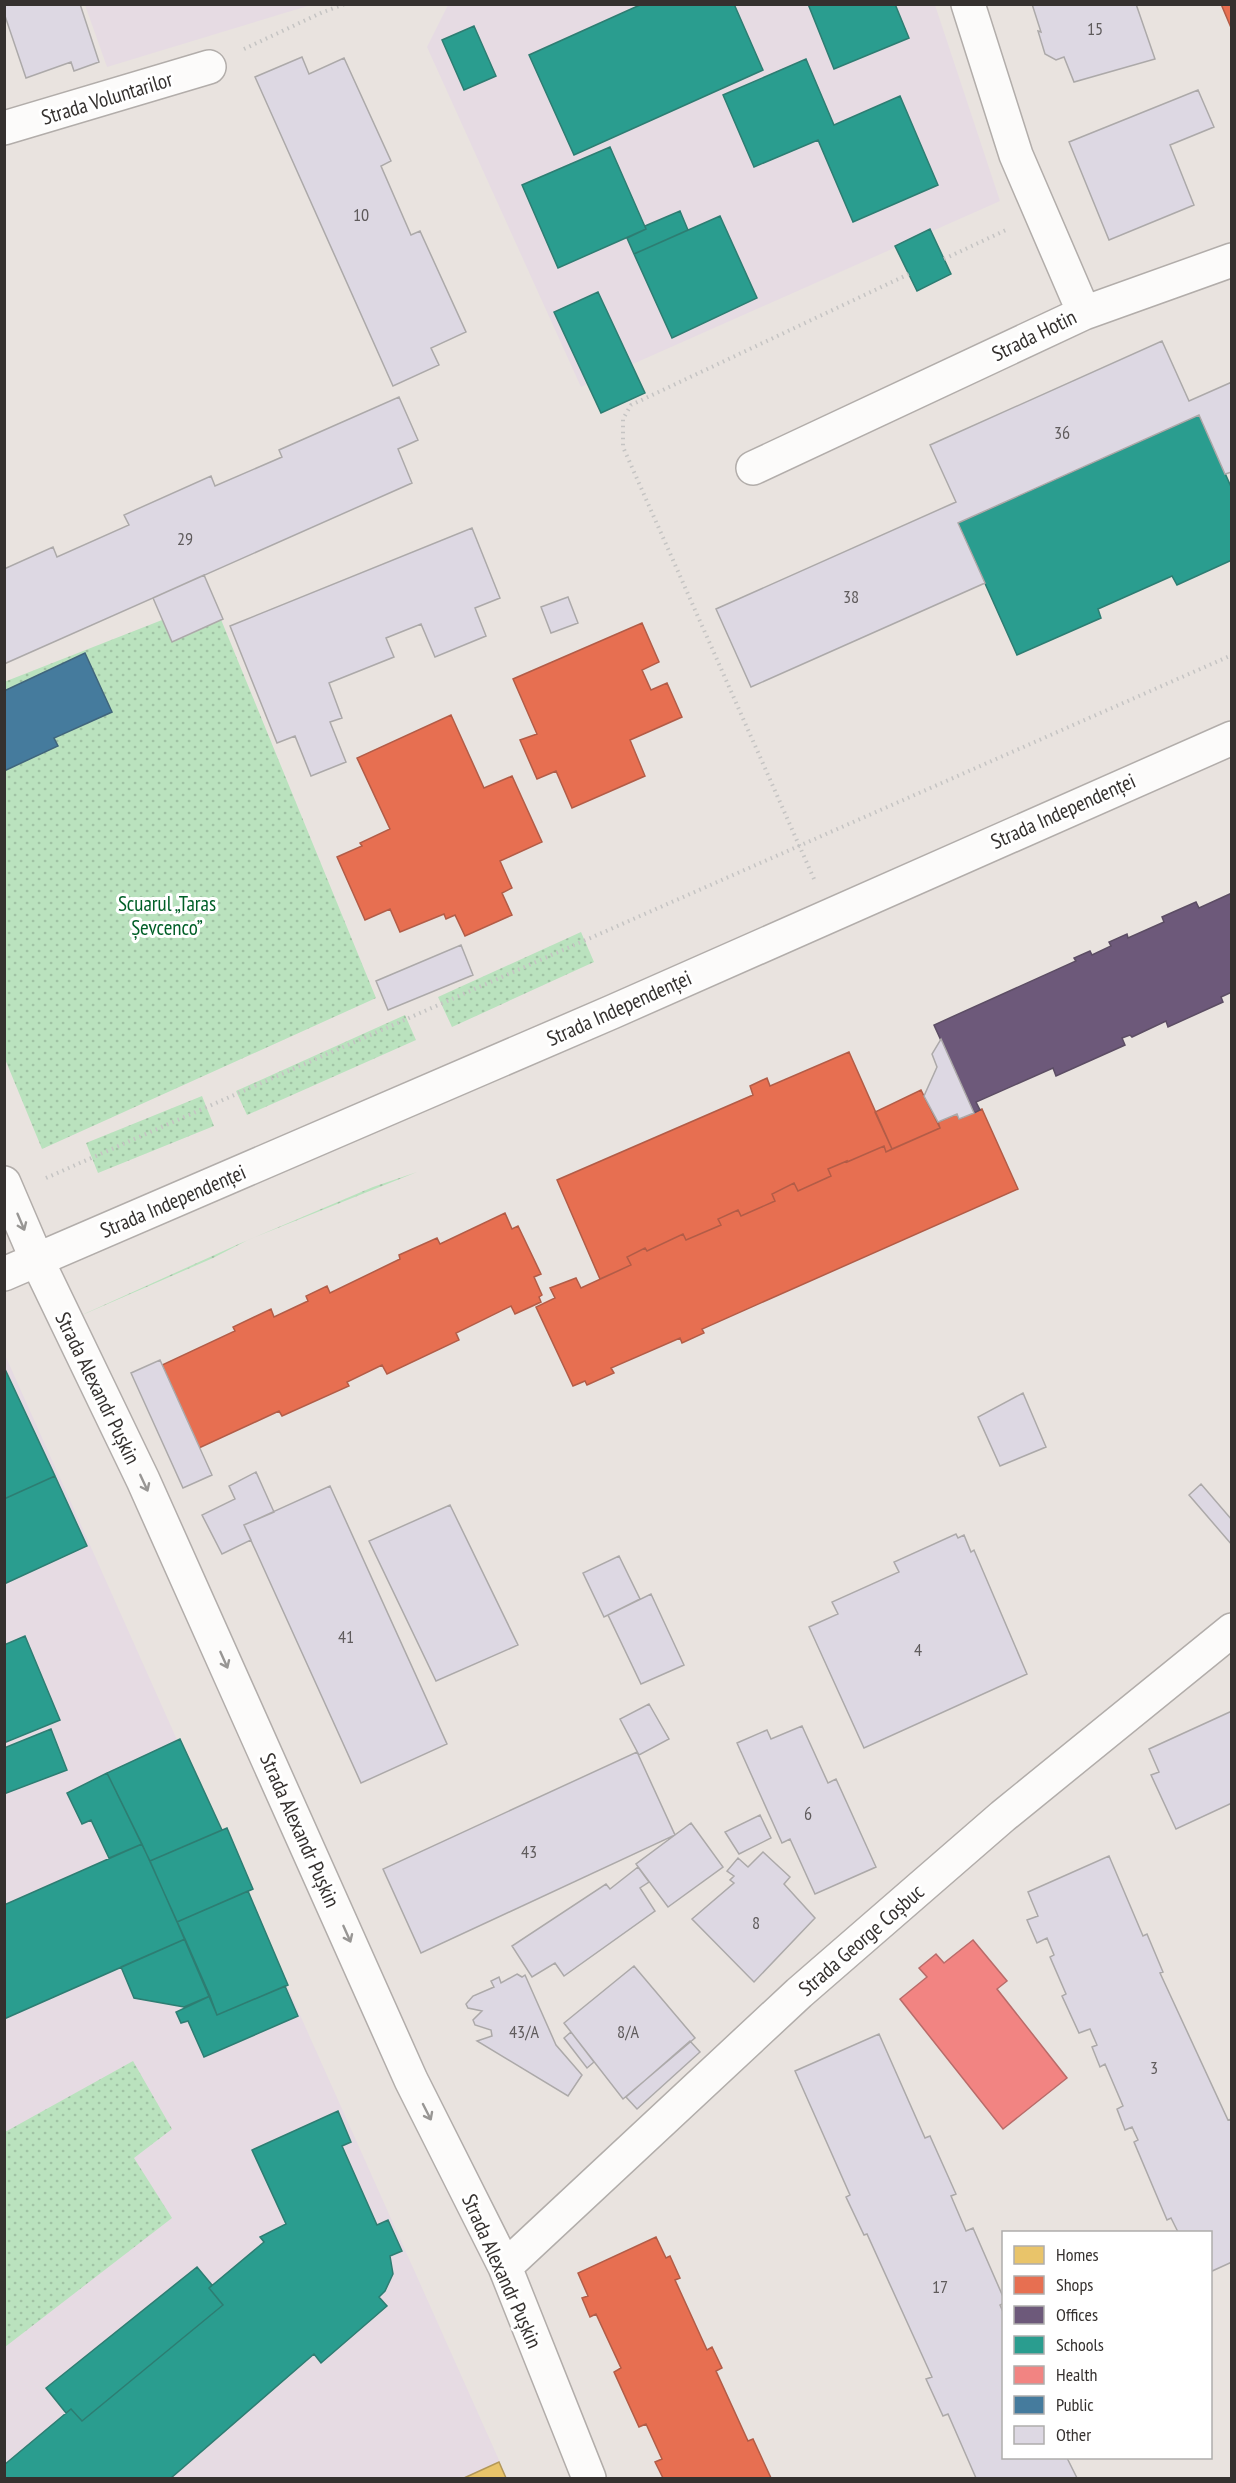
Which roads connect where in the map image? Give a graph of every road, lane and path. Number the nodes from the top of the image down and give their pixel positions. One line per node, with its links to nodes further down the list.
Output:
1 (345, 4): 3 (path)
2 (968, 4): 5 (street, Strada Hotin)
3 (209, 67): 4 (street, Strada Voluntarilor)
4 (4, 128)
5 (1042, 214): 6 (path); 9 (street, Strada Hotin)
6 (944, 259)
7 (1232, 260): 9 (street)
8 (909, 274): 13 (path)
9 (1084, 313): 10 (street, Strada Hotin)
10 (753, 468)
11 (1232, 655): 13 (path)
12 (1232, 738): 14 (street, Strada Independenței)
13 (800, 847): 14 (path); 15 (path)
14 (830, 915): 16 (street, Strada Independenței)
15 (7, 1189): 16 (street, Strada Alexandr Pușkin, one-way to 16)
16 (37, 1260): 17 (street, Strada Independenței); 19 (street, Strada Alexandr Pușkin, one-way to 19)
17 (4, 1274)
18 (1232, 1630): 19 (street, Strada George Coșbuc)
19 (505, 2267): 20 (street, Strada Alexandr Pușkin)
20 (589, 2478)

